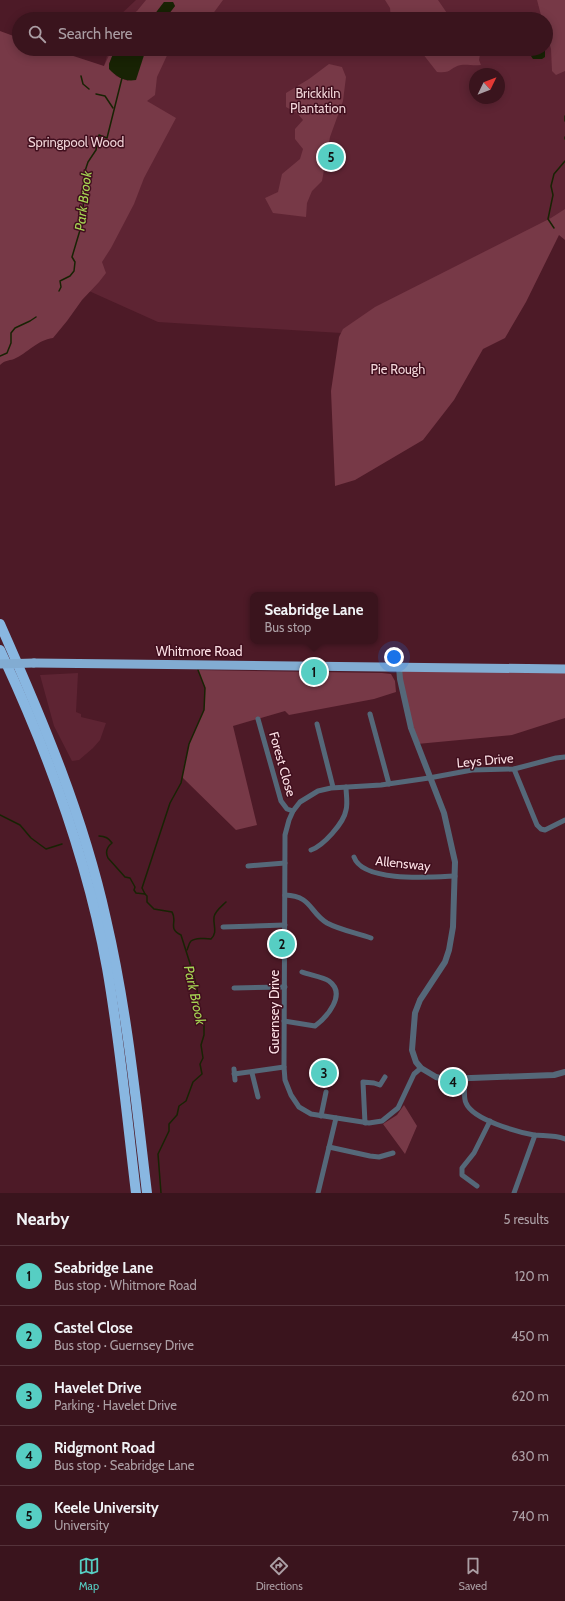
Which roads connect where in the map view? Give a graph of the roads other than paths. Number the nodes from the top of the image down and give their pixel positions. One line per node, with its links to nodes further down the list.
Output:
1 (0, 624): 49 (highway)
2 (0, 650): 48 (highway)
3 (0, 664): 4 (highway, Whitmore Road, bridge)
4 (399, 667): 5 (highway, Whitmore Road); 11 (street)
5 (565, 669)
6 (370, 714): 12 (street)
7 (258, 719): 15 (street, Forest Close)
8 (316, 724): 13 (street)
9 (565, 757): 10 (street, Leys Drive)
10 (514, 769): 11 (street, Leys Drive); 16 (street)
11 (430, 778): 12 (street, Guernsey Drive); 21 (street)
12 (389, 784): 14 (street, Guernsey Drive)
13 (333, 787): 14 (street, Guernsey Drive); 15 (street, Guernsey Drive)
14 (346, 787): 17 (street)
15 (293, 811): 19 (street, Guernsey Drive)
16 (565, 820)
17 (311, 850)
18 (354, 857): 21 (street, Allensway)
19 (285, 863): 20 (street); 22 (street, Guernsey Drive)
20 (248, 866)
21 (455, 876): 31 (street)
22 (285, 895): 23 (street, Guernsey Drive); 25 (street)
23 (285, 925): 24 (street); 27 (street, Guernsey Drive)
24 (222, 927)
25 (371, 938)
26 (302, 972): 29 (street)
27 (285, 987): 28 (street); 29 (street, Guernsey Drive)
28 (234, 988)
29 (284, 1021): 30 (street, Guernsey Drive)
30 (284, 1067): 33 (street); 39 (street, Guernsey Drive)
31 (421, 1068): 36 (street); 42 (street, Guernsey Drive)
32 (565, 1072): 36 (street)
33 (252, 1073): 34 (street); 38 (street)
34 (234, 1074)
35 (385, 1077): 42 (street)
36 (465, 1079): 41 (street)
37 (326, 1092): 39 (street)
38 (258, 1097)
39 (321, 1116): 40 (street, Guernsey Drive)
40 (336, 1118): 42 (street, Guernsey Drive); 45 (street)
41 (490, 1121): 43 (street); 47 (street)
42 (365, 1123)
43 (535, 1135): 44 (street); 51 (street)
44 (565, 1139)
45 (329, 1147): 46 (street); 50 (street)
46 (393, 1153)
47 (477, 1186)
48 (136, 1193)
49 (147, 1193)
50 (318, 1193)
51 (514, 1193)

